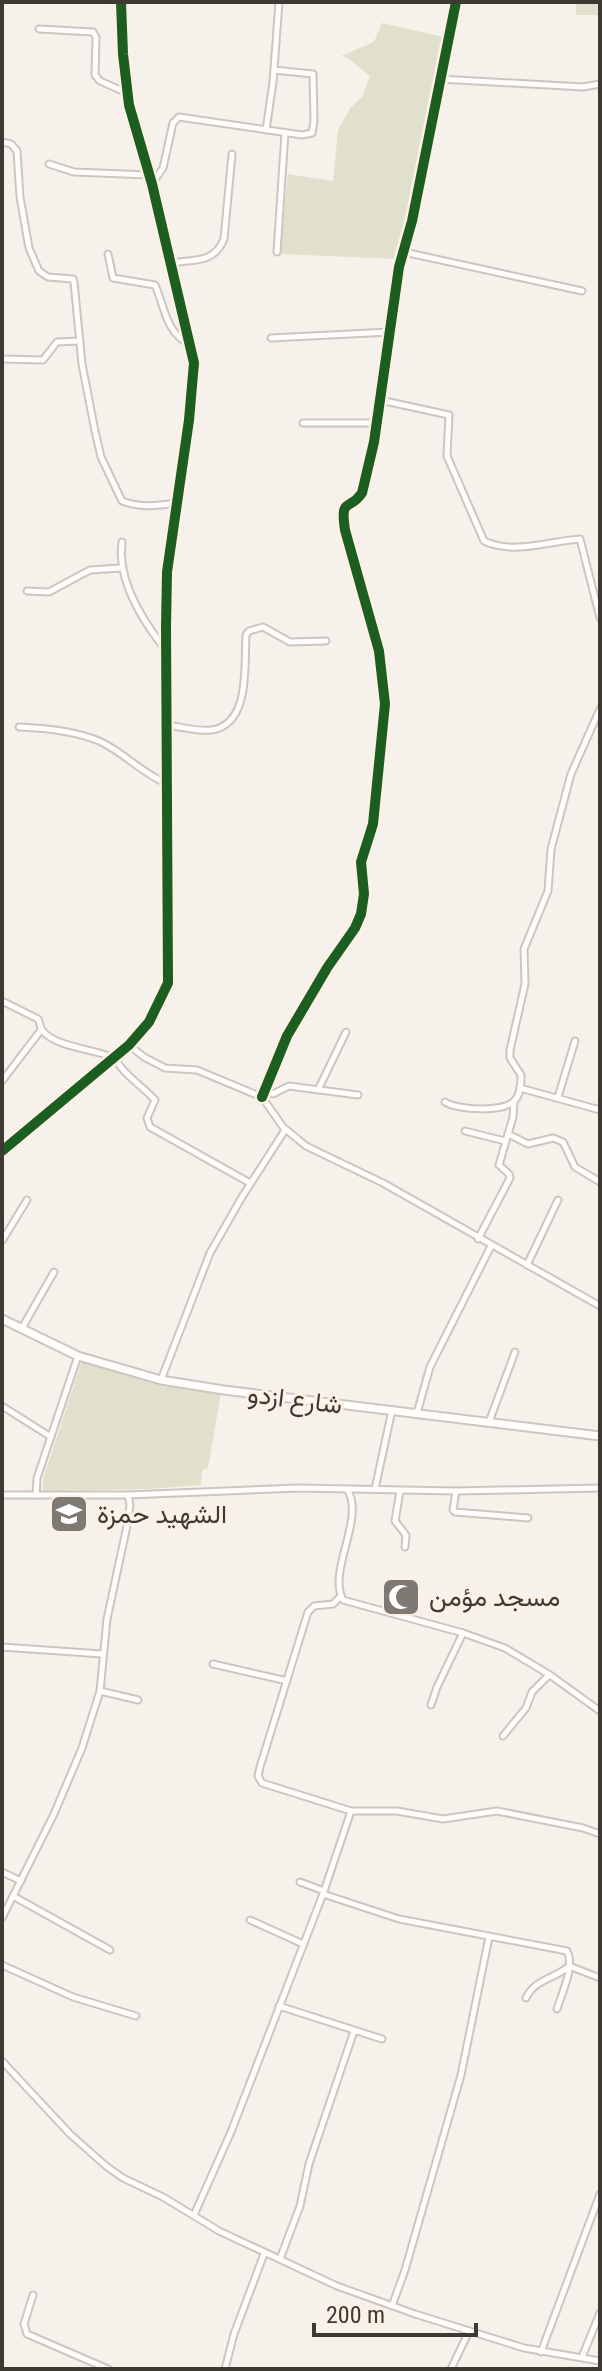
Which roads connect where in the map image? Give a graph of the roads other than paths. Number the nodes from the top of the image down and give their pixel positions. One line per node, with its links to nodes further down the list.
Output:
1 (121, 2): 8 (street)
2 (279, 2): 5 (street)
3 (456, 2): 6 (street)
4 (39, 29): 8 (street)
5 (274, 70): 9 (street); 10 (street)
6 (439, 79): 7 (street); 17 (street)
7 (600, 84)
8 (127, 93): 14 (street)
9 (266, 130): 10 (street); 15 (street)
10 (285, 133): 16 (street)
11 (2, 142): 23 (street)
12 (232, 154): 19 (street)
13 (49, 164): 14 (street)
14 (149, 175): 15 (street)
15 (152, 184): 19 (street)
16 (277, 252)
17 (404, 252): 20 (street); 21 (street)
18 (108, 254): 24 (street)
19 (171, 263): 24 (street)
20 (582, 291)
21 (390, 332): 22 (street); 26 (street)
22 (271, 338)
23 (80, 341): 25 (street); 29 (street)
24 (190, 346): 29 (street)
25 (2, 359)
26 (380, 400): 28 (street); 33 (street)
27 (303, 423): 28 (street)
28 (377, 423): 49 (street)
29 (176, 503): 35 (street)
30 (122, 542): 31 (street)
31 (121, 568): 32 (street); 35 (street)
32 (27, 591)
33 (600, 618)
34 (326, 641): 37 (street)
35 (166, 651): 37 (street)
36 (600, 709): 47 (street)
37 (167, 725): 39 (street)
38 (19, 727): 39 (street)
39 (168, 784): 44 (street)
40 (2, 1001): 41 (street)
41 (41, 1030): 45 (street); 46 (street)
42 (346, 1032): 48 (street)
43 (575, 1041): 51 (street)
44 (129, 1045): 45 (street); 49 (street)
45 (114, 1058): 59 (street); 61 (street)
46 (2, 1081)
47 (520, 1088): 51 (street); 53 (street)
48 (318, 1090): 49 (street); 50 (street)
49 (264, 1095): 55 (street)
50 (358, 1095)
51 (558, 1097): 54 (street)
52 (445, 1102): 53 (street)
53 (514, 1102): 57 (street)
54 (600, 1110)
55 (285, 1130): 61 (street); 64 (street)
56 (465, 1131): 58 (street)
57 (508, 1134): 58 (street); 60 (street)
58 (505, 1141): 64 (street)
59 (2, 1151)
60 (600, 1182)
61 (250, 1183): 74 (street)
62 (27, 1200): 65 (street)
63 (558, 1200): 67 (street)
64 (478, 1239): 66 (street)
65 (2, 1241)
66 (491, 1246): 67 (street); 77 (street)
67 (527, 1265): 69 (street)
68 (54, 1272): 71 (street)
69 (600, 1306)
70 (2, 1319): 71 (street, شارع ازدو)
71 (21, 1329): 73 (street, شارع ازدو)
72 (515, 1352): 78 (street)
73 (78, 1356): 74 (street, شارع ازدو); 80 (street)
74 (161, 1380): 76 (street, شارع ازدو)
75 (2, 1406): 80 (street)
76 (392, 1410): 77 (street, شارع ازدو); 83 (street)
77 (417, 1413): 78 (street, شارع ازدو)
78 (488, 1423): 79 (street, شارع ازدو)
79 (600, 1436)
80 (51, 1437): 87 (street)
81 (346, 1488): 83 (street); 88 (street); 91 (street)
82 (600, 1488): 85 (street)
83 (375, 1489): 84 (street)
84 (400, 1491): 85 (street); 90 (street)
85 (456, 1491): 89 (street)
86 (2, 1495): 87 (street)
87 (36, 1495): 88 (street)
88 (128, 1495): 94 (street)
89 (528, 1518)
90 (405, 1547)
91 (340, 1597): 92 (street); 97 (street)
92 (463, 1633): 96 (street); 100 (street)
93 (2, 1647): 94 (street)
94 (102, 1654): 98 (street)
95 (213, 1664): 97 (street)
96 (549, 1675): 101 (street); 102 (street)
97 (287, 1681): 103 (street)
98 (100, 1691): 99 (street); 106 (street)
99 (138, 1700)
100 (431, 1705)
101 (600, 1711)
102 (503, 1736)
103 (351, 1811): 104 (street); 108 (street)
104 (600, 1834)
105 (2, 1872): 106 (street)
106 (21, 1881): 109 (street)
107 (300, 1882): 108 (street)
108 (324, 1892): 112 (street); 113 (street)
109 (13, 1896): 110 (street); 114 (street)
110 (2, 1918)
111 (250, 1920): 113 (street)
112 (489, 1937): 116 (street); 130 (street)
113 (303, 1944): 119 (street)
114 (110, 1950)
115 (2, 1965): 121 (street)
116 (569, 1966): 117 (street); 118 (street); 120 (street)
117 (600, 1978)
118 (526, 1998)
119 (279, 2006): 122 (street); 126 (street)
120 (557, 2009)
121 (136, 2016)
122 (354, 2031): 123 (street); 128 (street)
123 (382, 2039)
124 (2, 2061): 126 (street)
125 (600, 2194): 133 (street)
126 (194, 2215): 127 (street)
127 (264, 2254): 128 (street); 137 (street)
128 (280, 2259): 130 (street)
129 (33, 2295): 136 (street)
130 (392, 2306): 132 (street)
131 (600, 2313): 134 (street)
132 (469, 2331): 133 (street); 138 (street)
133 (541, 2352): 134 (street)
134 (582, 2357): 135 (street)
135 (600, 2361)
136 (108, 2369)
137 (225, 2369)
138 (451, 2369)

